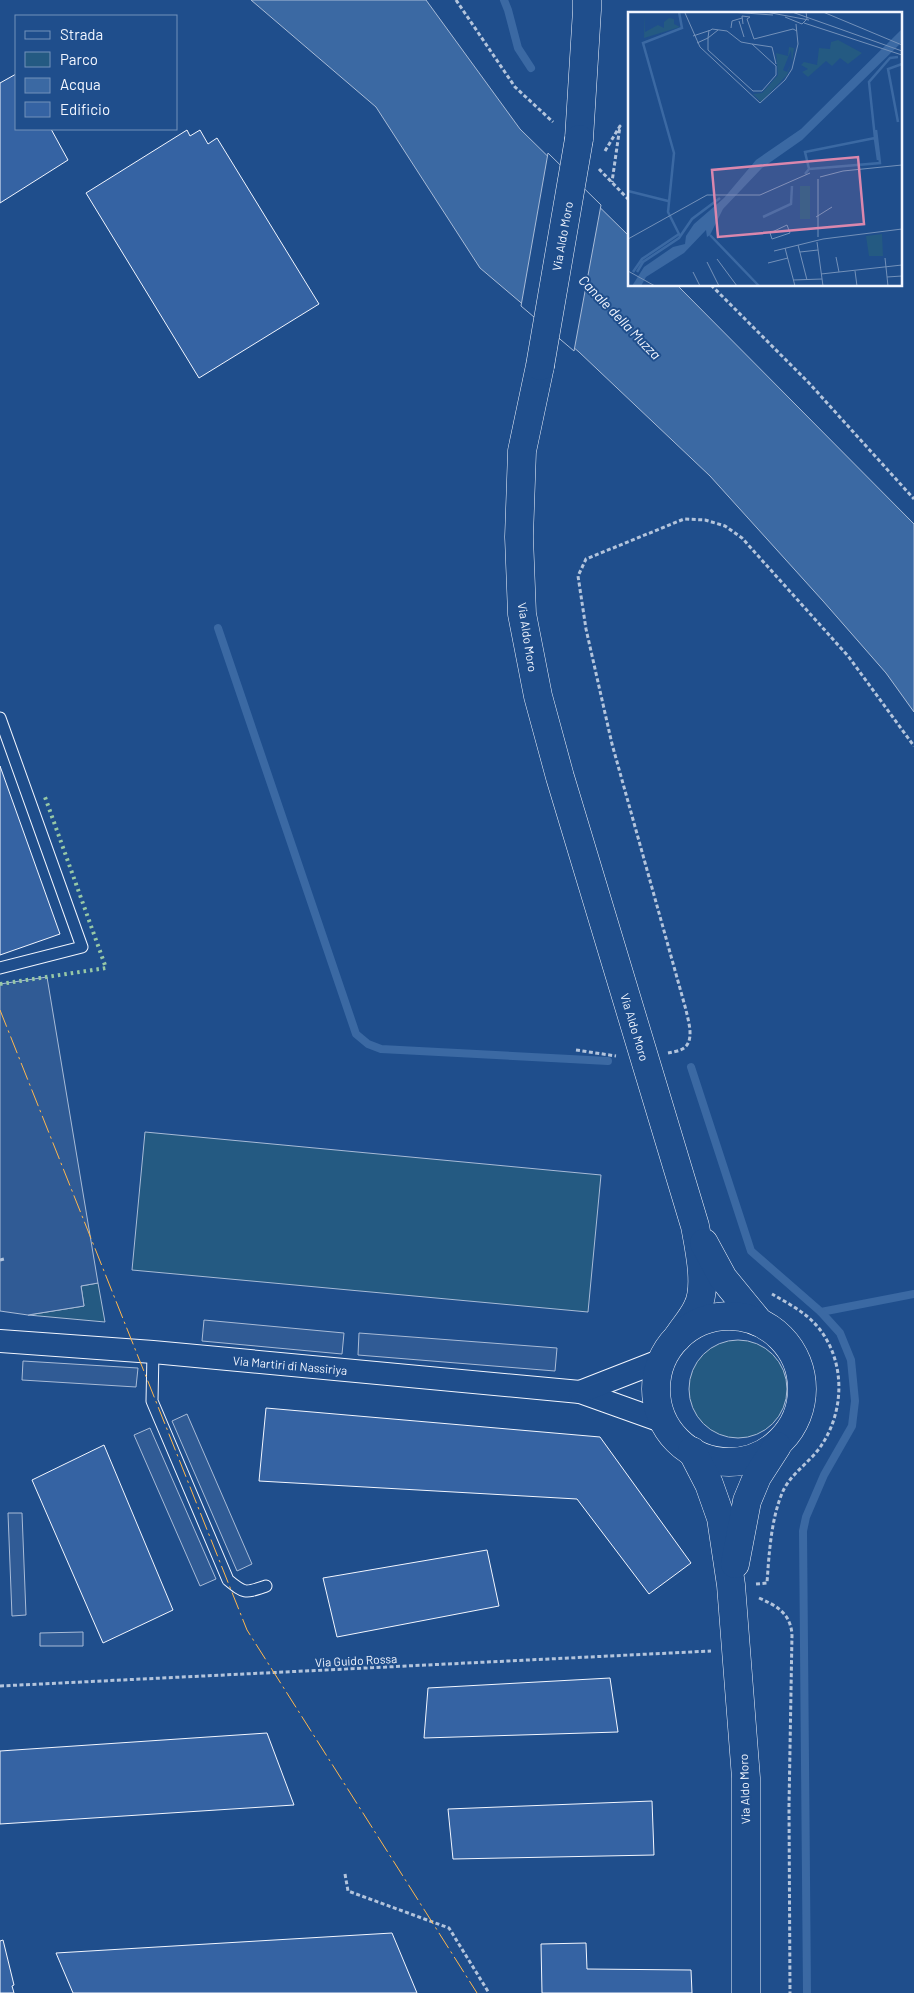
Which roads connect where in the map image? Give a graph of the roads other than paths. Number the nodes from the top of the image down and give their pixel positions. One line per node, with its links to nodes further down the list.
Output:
1 (587, 0): 4 (street, Via Aldo Moro, bridge)
2 (0, 718): 3 (lane)
3 (0, 968)
4 (695, 1226): 5 (street, Via Aldo Moro); 6 (street, Via Aldo Moro)
5 (759, 1322): 6 (street, Via Aldo Moro); 12 (street, Via Aldo Moro)
6 (677, 1338): 9 (street, Via Aldo Moro)
7 (0, 1341): 8 (street, Via Martiri di Nassiriya)
8 (154, 1352): 10 (street, Via Martiri di Nassiriya); 15 (lane)
9 (662, 1360): 10 (street, Via Martiri di Nassiriya); 11 (street, Via Aldo Moro)
10 (580, 1392): 11 (street, Via Martiri di Nassiriya)
11 (664, 1422): 13 (street, Via Aldo Moro)
12 (782, 1438): 13 (street, Via Aldo Moro); 14 (street, Via Aldo Moro)
13 (692, 1451): 14 (street, Via Aldo Moro)
14 (731, 1585): 16 (street, Via Aldo Moro)
15 (266, 1586)
16 (746, 1993)

